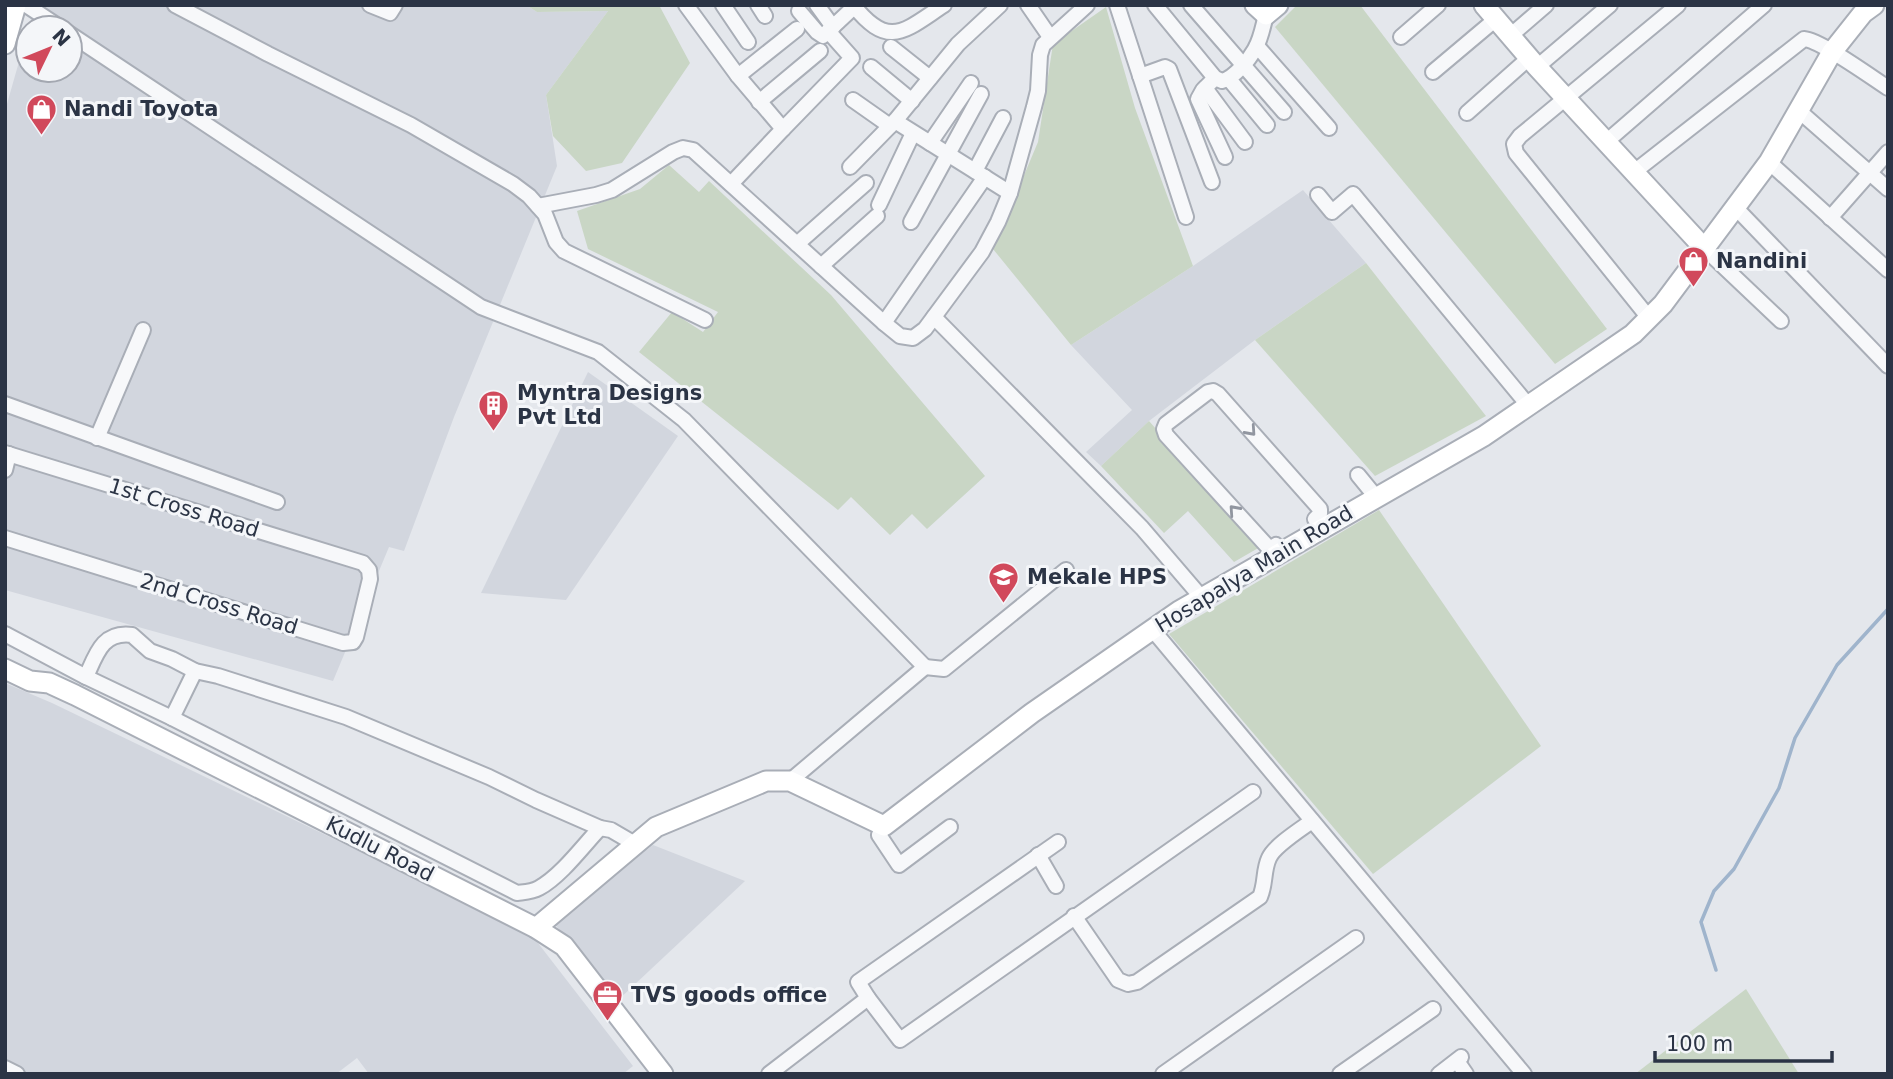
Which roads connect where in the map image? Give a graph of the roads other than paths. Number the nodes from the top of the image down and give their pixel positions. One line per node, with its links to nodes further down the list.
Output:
1 (16, 5): 32 (street)
2 (175, 5): 76 (street)
3 (370, 5): 4 (street)
4 (395, 5)
5 (686, 5): 41 (street)
6 (723, 5): 30 (street)
7 (817, 5): 26 (street)
8 (944, 5): 19 (street)
9 (1028, 5): 28 (street)
10 (1087, 5): 28 (street)
11 (1116, 5): 42 (street)
12 (1155, 5): 44 (street)
13 (1191, 5): 38 (street)
14 (1438, 5): 29 (street)
15 (1546, 5): 27 (street)
16 (1610, 5): 37 (street)
17 (1678, 5): 46 (street)
18 (1764, 5): 60 (street)
19 (853, 6): 26 (street)
20 (990, 8): 43 (street)
21 (1266, 8): 33 (street)
22 (1865, 8): 36 (street, Hosapalya Main Road)
23 (799, 11): 26 (street)
24 (1490, 12): 27 (street); 40 (street)
25 (797, 29): 41 (street)
26 (830, 29): 57 (street)
27 (1510, 36): 37 (street)
28 (1051, 37): 74 (street)
29 (1401, 37)
30 (748, 42)
31 (84, 43): 109 (street)
32 (5, 44)
33 (1257, 46): 38 (street); 56 (street)
34 (891, 47): 43 (street)
35 (820, 51): 49 (street)
36 (1832, 52): 45 (street); 50 (street, Hosapalya Main Road); 67 (street)
37 (1533, 63): 46 (street); 52 (street)
38 (1243, 64): 44 (street); 51 (street)
39 (871, 67): 48 (street)
40 (1433, 72)
41 (738, 76): 49 (street)
42 (1140, 76): 70 (street); 78 (street)
43 (930, 78): 48 (street)
44 (1216, 82): 55 (street); 59 (street); 64 (street)
45 (1888, 88)
46 (1566, 99): 60 (street); 86 (street)
47 (853, 100): 54 (street)
48 (912, 101): 54 (street)
49 (759, 102): 57 (street)
50 (1798, 110): 65 (street, Hosapalya Main Road); 68 (street)
51 (1284, 112)
52 (1467, 113)
53 (1003, 118): 69 (street)
54 (892, 124): 58 (street); 66 (street)
55 (1266, 125)
56 (1329, 128)
57 (783, 130): 72 (street)
58 (913, 132): 61 (street); 83 (street)
59 (1245, 142)
60 (1606, 142): 67 (street)
61 (930, 143): 63 (street); 63 (street)
62 (1888, 152): 68 (street)
63 (948, 154): 69 (street); 80 (street)
64 (1225, 157)
65 (1769, 162): 77 (street, Hosapalya Main Road); 79 (street)
66 (850, 167)
67 (1634, 172): 82 (street)
68 (1870, 173): 73 (street); 79 (street)
69 (980, 174): 74 (street); 89 (street)
70 (1212, 182)
71 (866, 183): 81 (street)
72 (731, 184): 76 (street); 81 (street)
73 (1888, 189)
74 (1010, 193): 85 (street)
75 (1318, 195): 93 (street)
76 (538, 206): 87 (street)
77 (1734, 206): 82 (street, Hosapalya Main Road); 91 (street)
78 (1186, 217)
79 (1830, 218): 84 (street)
80 (911, 222)
81 (797, 244): 83 (street)
82 (1704, 248): 86 (street, Hosapalya Main Road); 88 (street)
83 (821, 266): 89 (street)
84 (1888, 270)
85 (934, 317): 89 (street); 105 (street)
86 (1649, 318): 93 (street, Hosapalya Main Road)
87 (705, 320)
88 (1781, 321)
89 (884, 323)
90 (143, 330): 94 (street)
91 (1888, 366)
92 (5, 404): 94 (street)
93 (1528, 405): 98 (street, Hosapalya Main Road)
94 (97, 438): 99 (street)
95 (7, 453): 96 (street); 103 (street, 1st Cross Road)
96 (5, 470)
97 (1358, 475): 98 (street)
98 (1376, 497): 100 (street, Hosapalya Main Road)
99 (277, 502)
100 (1322, 529): 102 (street, Hosapalya Main Road); 102 (street, one-way to 100)
101 (5, 538): 103 (street, 2nd Cross Road)
102 (1283, 551): 105 (street, Hosapalya Main Road)
103 (363, 563)
104 (1066, 570): 109 (street)
105 (1202, 598): 106 (street, Hosapalya Main Road)
106 (1152, 629): 118 (street); 119 (street, Hosapalya Main Road)
107 (5, 634): 110 (street)
108 (5, 654): 114 (street, Kudlu Road)
109 (925, 667): 116 (street)
110 (67, 668): 113 (street); 114 (street)
111 (5, 669): 114 (street, Kudlu Road)
112 (195, 671): 113 (street); 115 (street); 121 (street)
113 (86, 677): 115 (street)
114 (53, 685): 127 (street, Kudlu Road)
115 (172, 718): 121 (street)
116 (790, 781): 119 (street); 123 (street)
117 (1253, 792): 126 (street)
118 (1312, 821): 126 (street); 139 (street)
119 (884, 826): 120 (street)
120 (950, 827)
121 (600, 828): 123 (street)
122 (1058, 842): 124 (street)
123 (635, 844): 127 (street)
124 (1038, 855): 125 (street); 129 (street)
125 (1056, 886)
126 (1074, 916): 129 (street)
127 (536, 928): 133 (street, Kudlu Road)
128 (1356, 937): 135 (street)
129 (868, 998): 134 (street)
130 (1433, 1009): 136 (street)
131 (5, 1068): 132 (street)
132 (17, 1074)
133 (663, 1074)
134 (769, 1074)
135 (1163, 1074)
136 (1340, 1074)
137 (1439, 1074): 138 (street)
138 (1466, 1074)
139 (1524, 1074)

